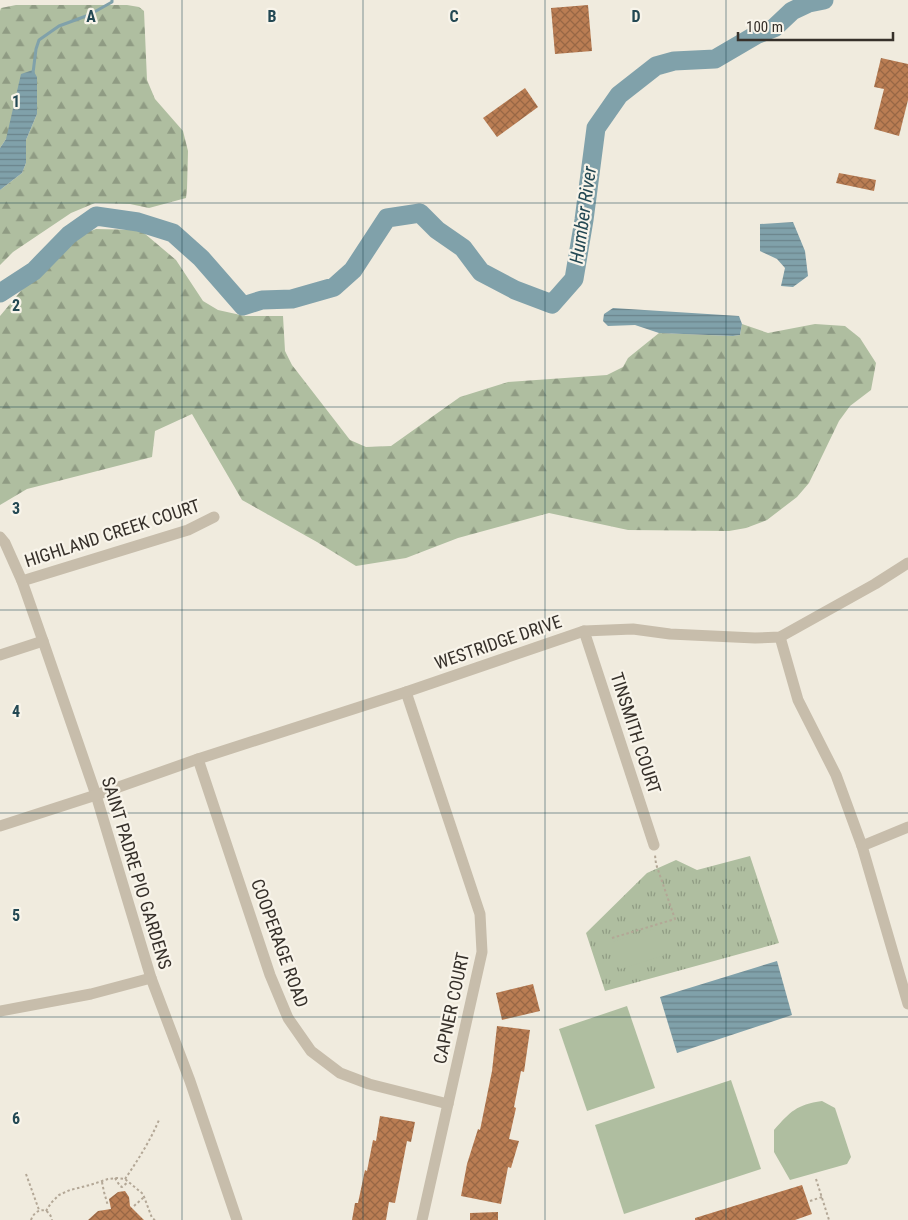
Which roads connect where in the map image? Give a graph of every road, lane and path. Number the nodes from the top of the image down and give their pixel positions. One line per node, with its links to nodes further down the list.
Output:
1 (214, 518): 4 (street, HIGHLAND CREEK COURT)
2 (0, 537): 4 (street, SAINT PADRE PIO GARDENS)
3 (908, 563): 6 (street, WESTRIDGE DRIVE)
4 (22, 581): 7 (street, SAINT PADRE PIO GARDENS)
5 (584, 631): 6 (street, WESTRIDGE DRIVE); 9 (street, WESTRIDGE DRIVE); 14 (street, TINSMITH COURT)
6 (780, 637): 15 (street)
7 (43, 641): 8 (street); 11 (street, SAINT PADRE PIO GARDENS)
8 (0, 655)
9 (406, 692): 10 (street, WESTRIDGE DRIVE); 20 (street, CAPNER COURT)
10 (198, 759): 11 (street, WESTRIDGE DRIVE); 20 (street, COOPERAGE ROAD)
11 (96, 795): 12 (street, WESTRIDGE DRIVE); 17 (street, SAINT PADRE PIO GARDENS)
12 (0, 826)
13 (908, 827): 15 (street)
14 (654, 845): 16 (path)
15 (862, 846): 18 (street)
16 (612, 938)
17 (151, 978): 19 (street); 38 (street, SAINT PADRE PIO GARDENS)
18 (908, 1004)
19 (0, 1011)
20 (448, 1104): 39 (street, CAPNER COURT)
21 (159, 1120): 24 (path)
22 (26, 1174): 33 (path)
23 (114, 1178): 24 (path); 26 (path); 27 (path)
24 (124, 1179): 27 (path)
25 (816, 1179): 29 (path)
26 (102, 1181): 31 (path); 34 (path)
27 (128, 1182): 28 (path)
28 (144, 1197): 32 (path); 37 (path)
29 (822, 1197): 30 (path); 40 (path)
30 (810, 1201)
31 (108, 1206)
32 (134, 1206)
33 (39, 1210): 34 (path); 35 (path)
34 (46, 1212): 36 (path)
35 (31, 1220)
36 (52, 1220)
37 (155, 1220)
38 (237, 1220)
39 (422, 1220)
40 (829, 1220)

